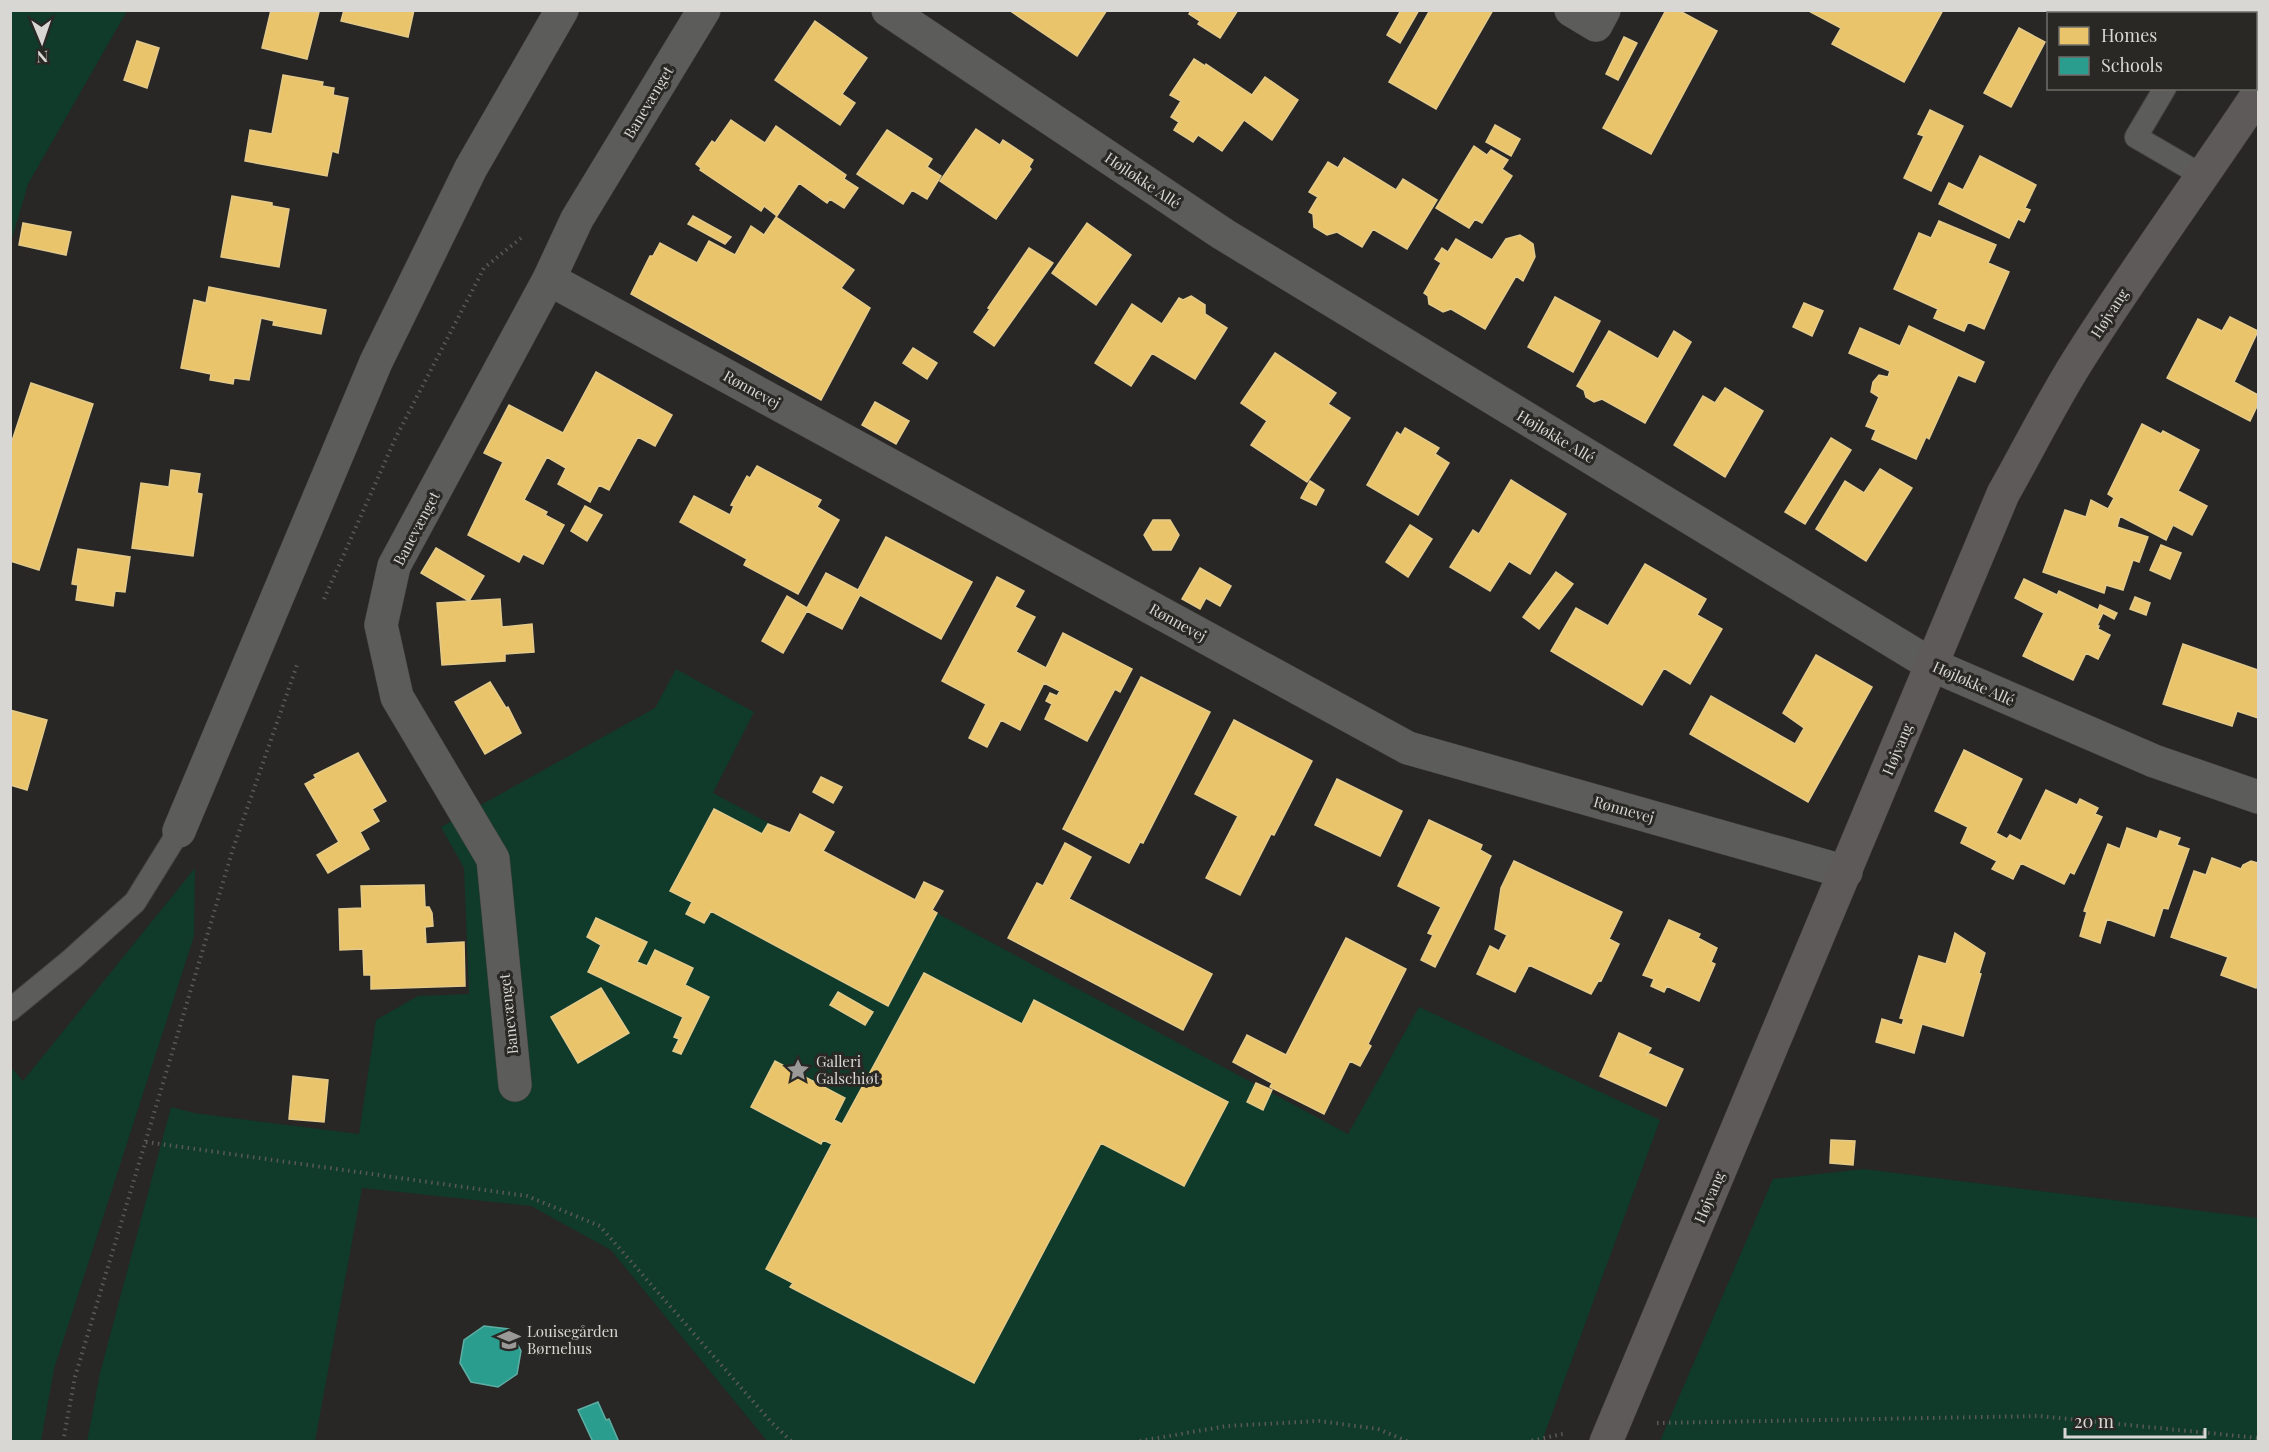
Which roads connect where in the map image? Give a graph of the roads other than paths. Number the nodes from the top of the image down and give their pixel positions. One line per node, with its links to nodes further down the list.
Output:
1 (562, 10): 12 (street)
2 (704, 10): 9 (street, Banevænget)
3 (888, 10): 10 (street, Højløkke Allé)
4 (1571, 10): 5 (street)
5 (1604, 10)
6 (2164, 90): 8 (lane)
7 (2259, 94): 8 (street, Højvang)
8 (2204, 176): 10 (street, Højvang)
9 (549, 279): 13 (street, Rønnevej); 15 (street, Banevænget)
10 (1932, 665): 11 (street, Højløkke Allé); 13 (street, Højvang)
11 (2259, 797)
12 (179, 831): 14 (lane)
13 (1846, 872): 16 (street, Højvang)
14 (10, 1010)
15 (515, 1085)
16 (1610, 1432)

